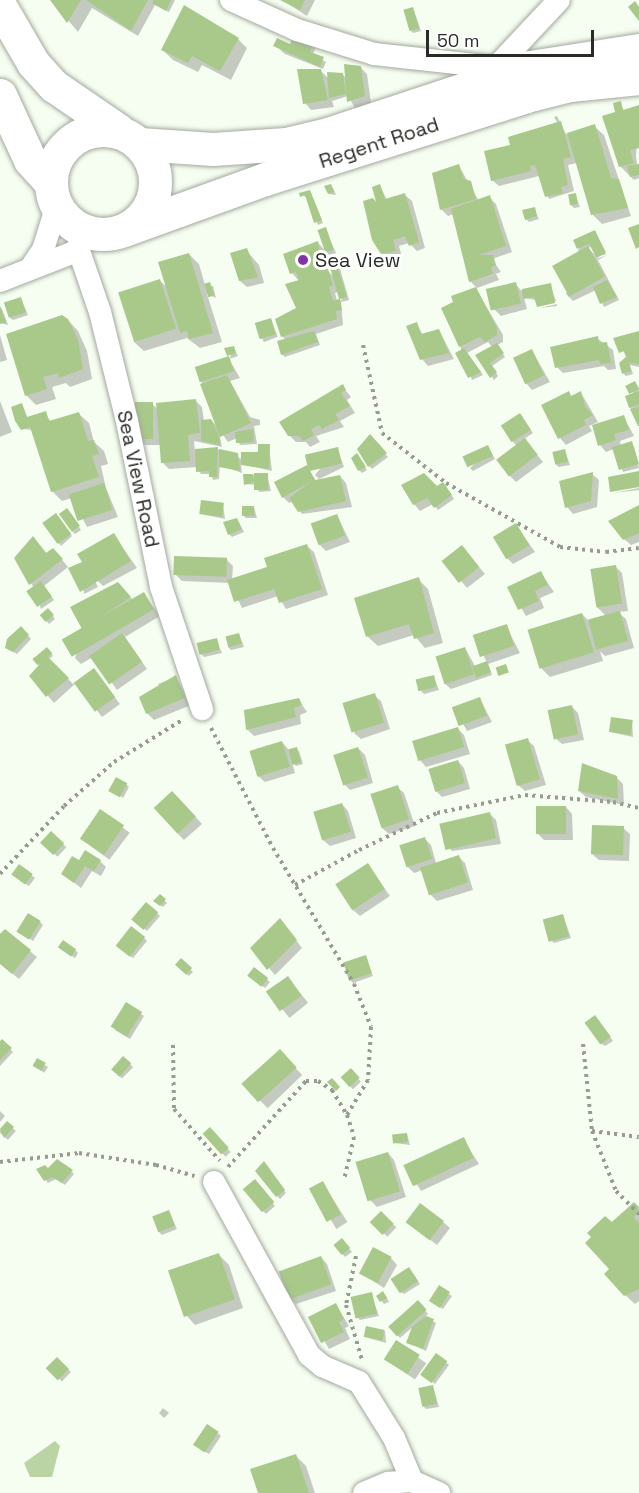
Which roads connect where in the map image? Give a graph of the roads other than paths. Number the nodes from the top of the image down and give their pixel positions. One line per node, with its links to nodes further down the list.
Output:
1 (231, 0): 5 (street)
2 (559, 0): 5 (street)
3 (0, 6): 9 (main road)
4 (639, 50): 5 (main road, Regent Road)
5 (489, 73): 8 (street); 9 (main road, Regent Road)
6 (639, 78): 8 (main road, Regent Road)
7 (0, 95): 10 (main road)
8 (471, 114): 11 (main road, Regent Road)
9 (129, 137): 10 (main road); 11 (main road)
10 (52, 195): 11 (main road); 12 (street)
11 (98, 236): 12 (street); 14 (street, Sea View Road)
12 (30, 269): 13 (street)
13 (0, 281)
14 (202, 710)
15 (220, 1175): 16 (street)
16 (412, 1481): 17 (street); 18 (street)
17 (364, 1493)
18 (439, 1493)

